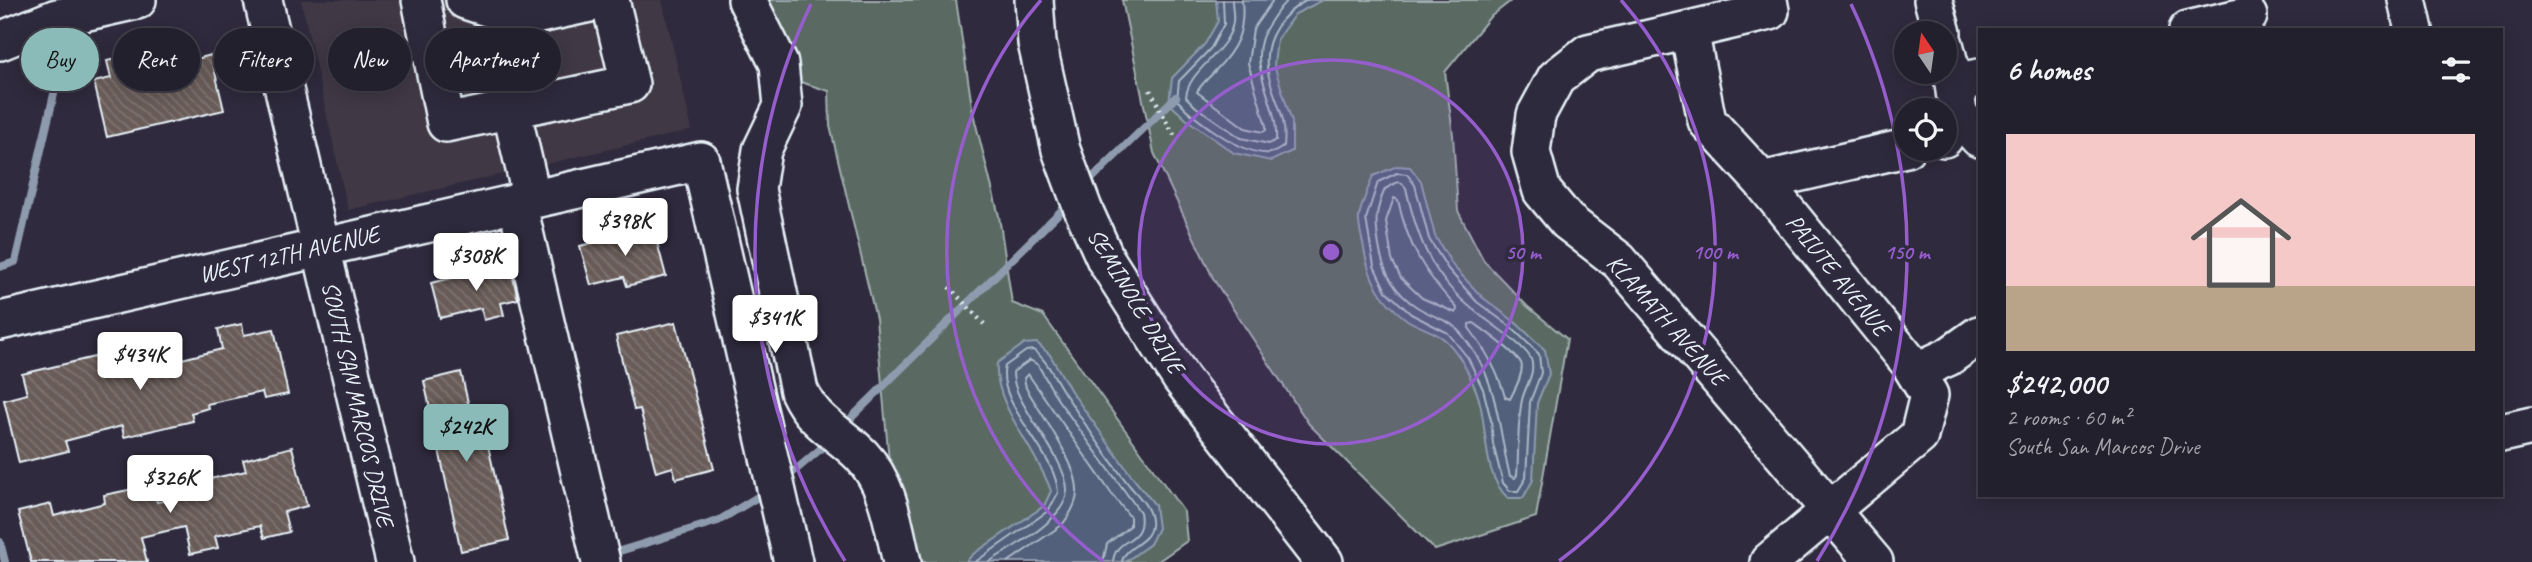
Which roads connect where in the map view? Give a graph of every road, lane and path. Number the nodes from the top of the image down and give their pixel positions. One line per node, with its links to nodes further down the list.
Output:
1 (137, 0): 17 (street)
2 (263, 0): 26 (street, SOUTH SAN MARCOS DRIVE)
3 (421, 0): 20 (street)
4 (466, 0): 5 (street)
5 (604, 0)
6 (610, 0): 20 (street)
7 (747, 0): 36 (street)
8 (1034, 0): 37 (street, SEMINOLE DRIVE)
9 (1768, 0): 16 (street)
10 (1933, 0): 13 (street)
11 (2407, 0): 15 (street)
12 (2248, 15): 14 (street)
13 (1939, 21)
14 (2196, 28)
15 (2413, 28)
16 (1689, 30): 24 (street, PAIUTE AVENUE); 32 (street, KLAMATH AVENUE)
17 (0, 41)
18 (1956, 84): 21 (street)
19 (1150, 90): 22 (path)
20 (511, 109): 25 (street)
21 (1963, 110)
22 (1175, 137)
23 (1894, 151): 24 (street)
24 (1762, 181): 31 (street, PAIUTE AVENUE)
25 (525, 201): 26 (street, WEST 12TH AVENUE); 34 (street); 35 (street, WEST 12TH AVENUE)
26 (320, 247): 28 (street, WEST 12TH AVENUE); 33 (street, SOUTH SAN MARCOS DRIVE)
27 (949, 286): 29 (path)
28 (0, 321)
29 (984, 324)
30 (1978, 336): 31 (street)
31 (1915, 372): 32 (street, PAIUTE AVENUE)
32 (1831, 510): 38 (street, PAIUTE AVENUE); 39 (street, KLAMATH AVENUE)
33 (392, 561)
34 (601, 562)
35 (793, 562)
36 (902, 562)
37 (1324, 562)
38 (1769, 562)
39 (1874, 562)

